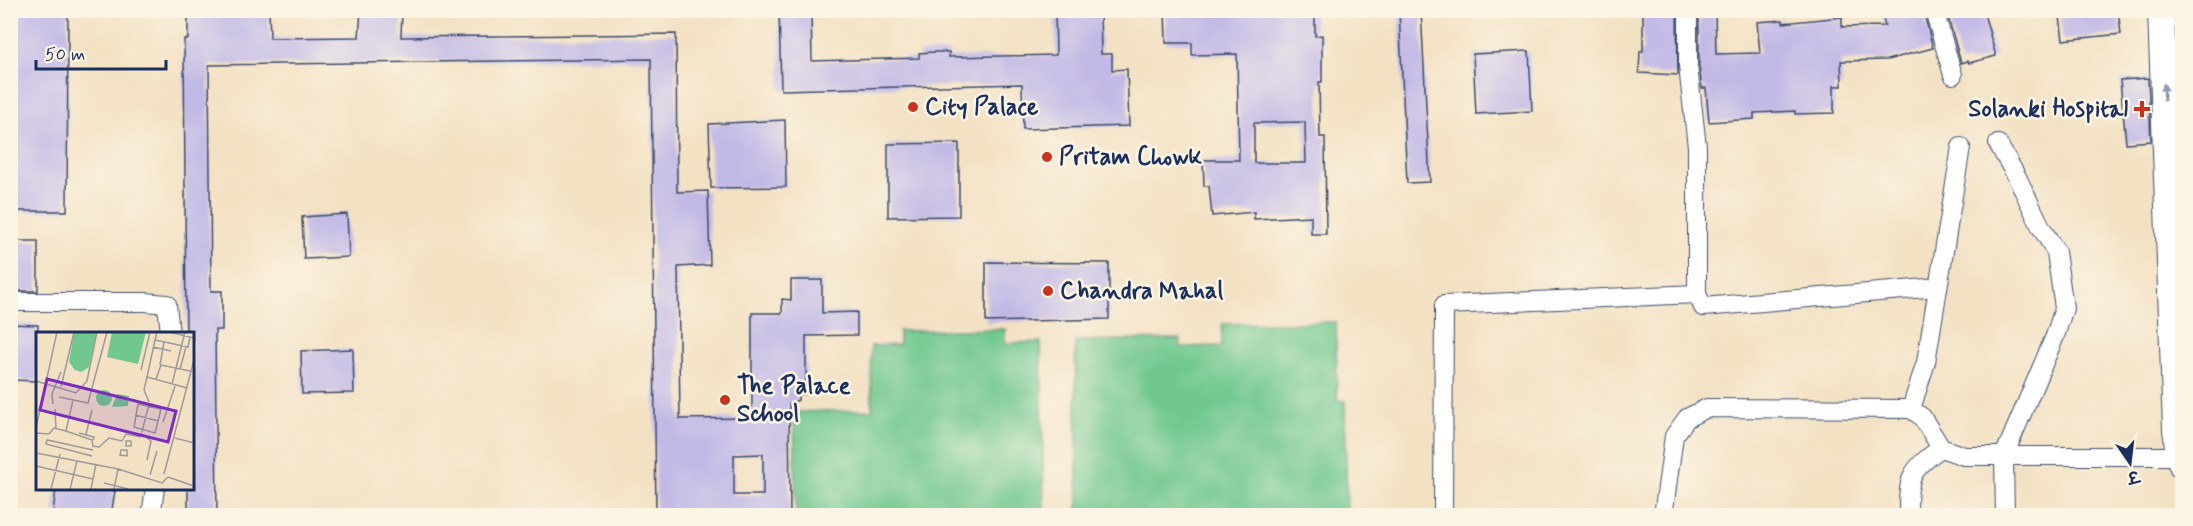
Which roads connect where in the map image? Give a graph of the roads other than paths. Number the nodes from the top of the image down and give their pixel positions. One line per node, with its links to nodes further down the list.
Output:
1 (1688, 10): 8 (street)
2 (1934, 10): 4 (street)
3 (2161, 10): 14 (main road, one-way to 3)
4 (1953, 75)
5 (1998, 144): 13 (street)
6 (1961, 147): 7 (street)
7 (1938, 287): 8 (street); 11 (street)
8 (1697, 294): 17 (street)
9 (10, 302): 10 (street)
10 (170, 332)
11 (1911, 409): 12 (street); 18 (street)
12 (1941, 448): 13 (street); 19 (street)
13 (2004, 456): 14 (street); 20 (street)
14 (2181, 459)
15 (155, 490): 16 (street)
16 (151, 516)
17 (1443, 516)
18 (1663, 516)
19 (1908, 516)
20 (2005, 516)

